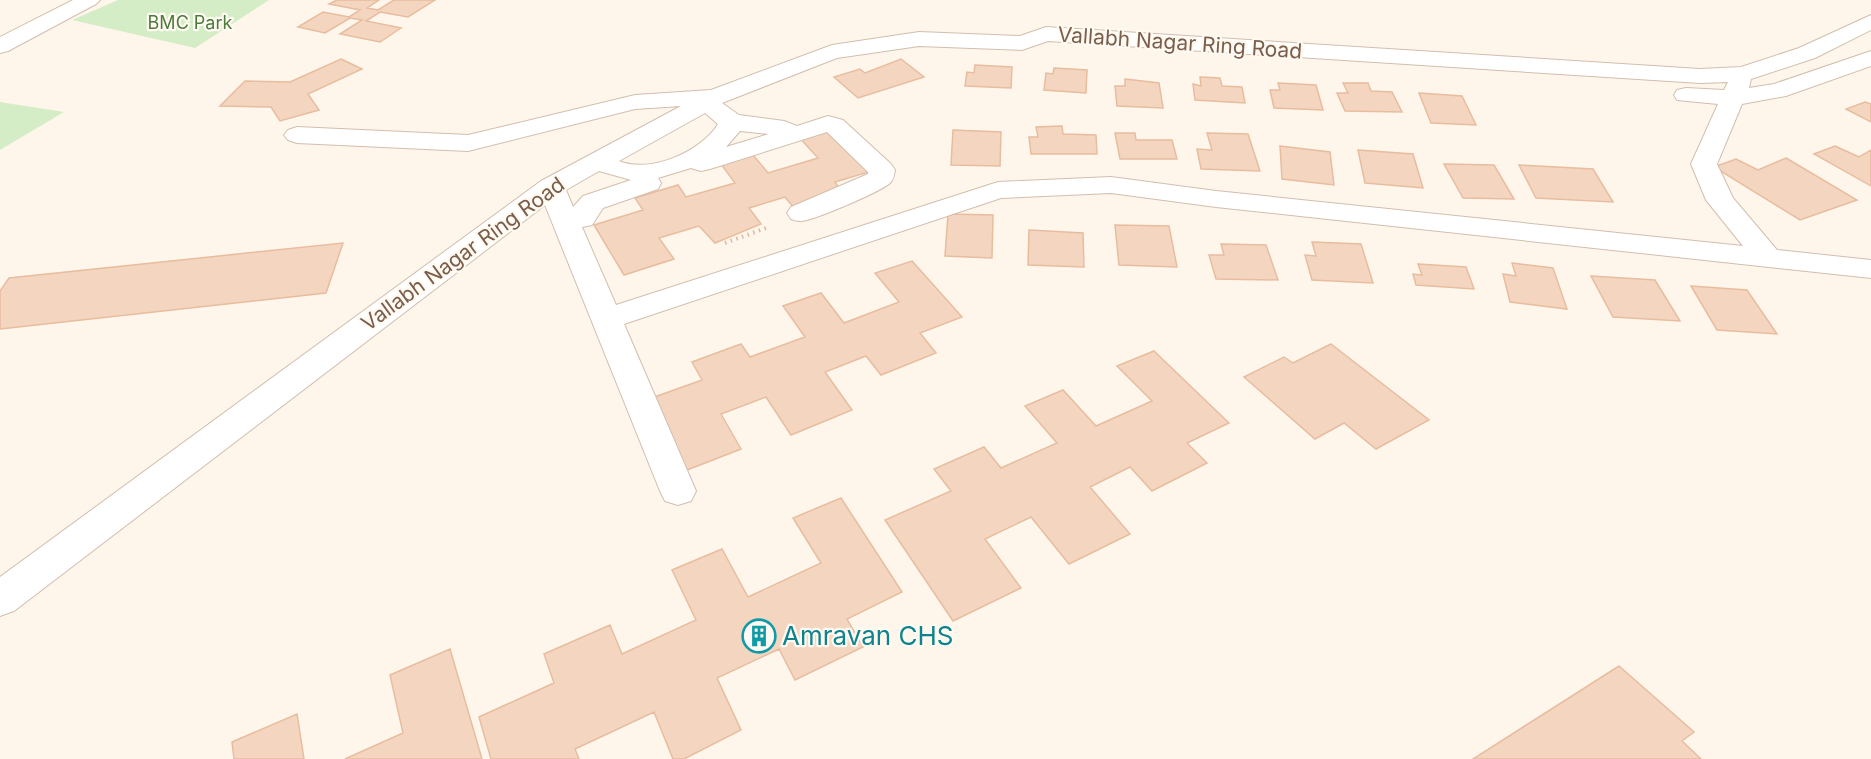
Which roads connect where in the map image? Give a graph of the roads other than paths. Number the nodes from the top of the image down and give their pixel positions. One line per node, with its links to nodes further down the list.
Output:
1 (89, 0): 4 (street)
2 (1871, 22): 6 (street, Vallabh Nagar Ring Road)
3 (1022, 43): 6 (street, Vallabh Nagar Ring Road); 7 (street); 8 (street, Vallabh Nagar Ring Road)
4 (0, 45)
5 (1871, 58): 7 (street)
6 (1743, 74): 7 (street)
7 (1732, 98): 18 (street)
8 (711, 99): 9 (street); 10 (street); 12 (street, Vallabh Nagar Ring Road)
9 (732, 122): 11 (street); 13 (street)
10 (297, 135)
11 (794, 135): 14 (street); 16 (street)
12 (598, 161): 13 (street); 15 (street, Vallabh Nagar Ring Road)
13 (637, 171): 17 (street)
14 (675, 172)
15 (551, 187): 20 (street); 22 (street, Vallabh Nagar Ring Road)
16 (790, 218)
17 (582, 219)
18 (1768, 258): 19 (street); 20 (street)
19 (1871, 269)
20 (606, 319): 21 (street)
21 (678, 491)
22 (0, 599)

